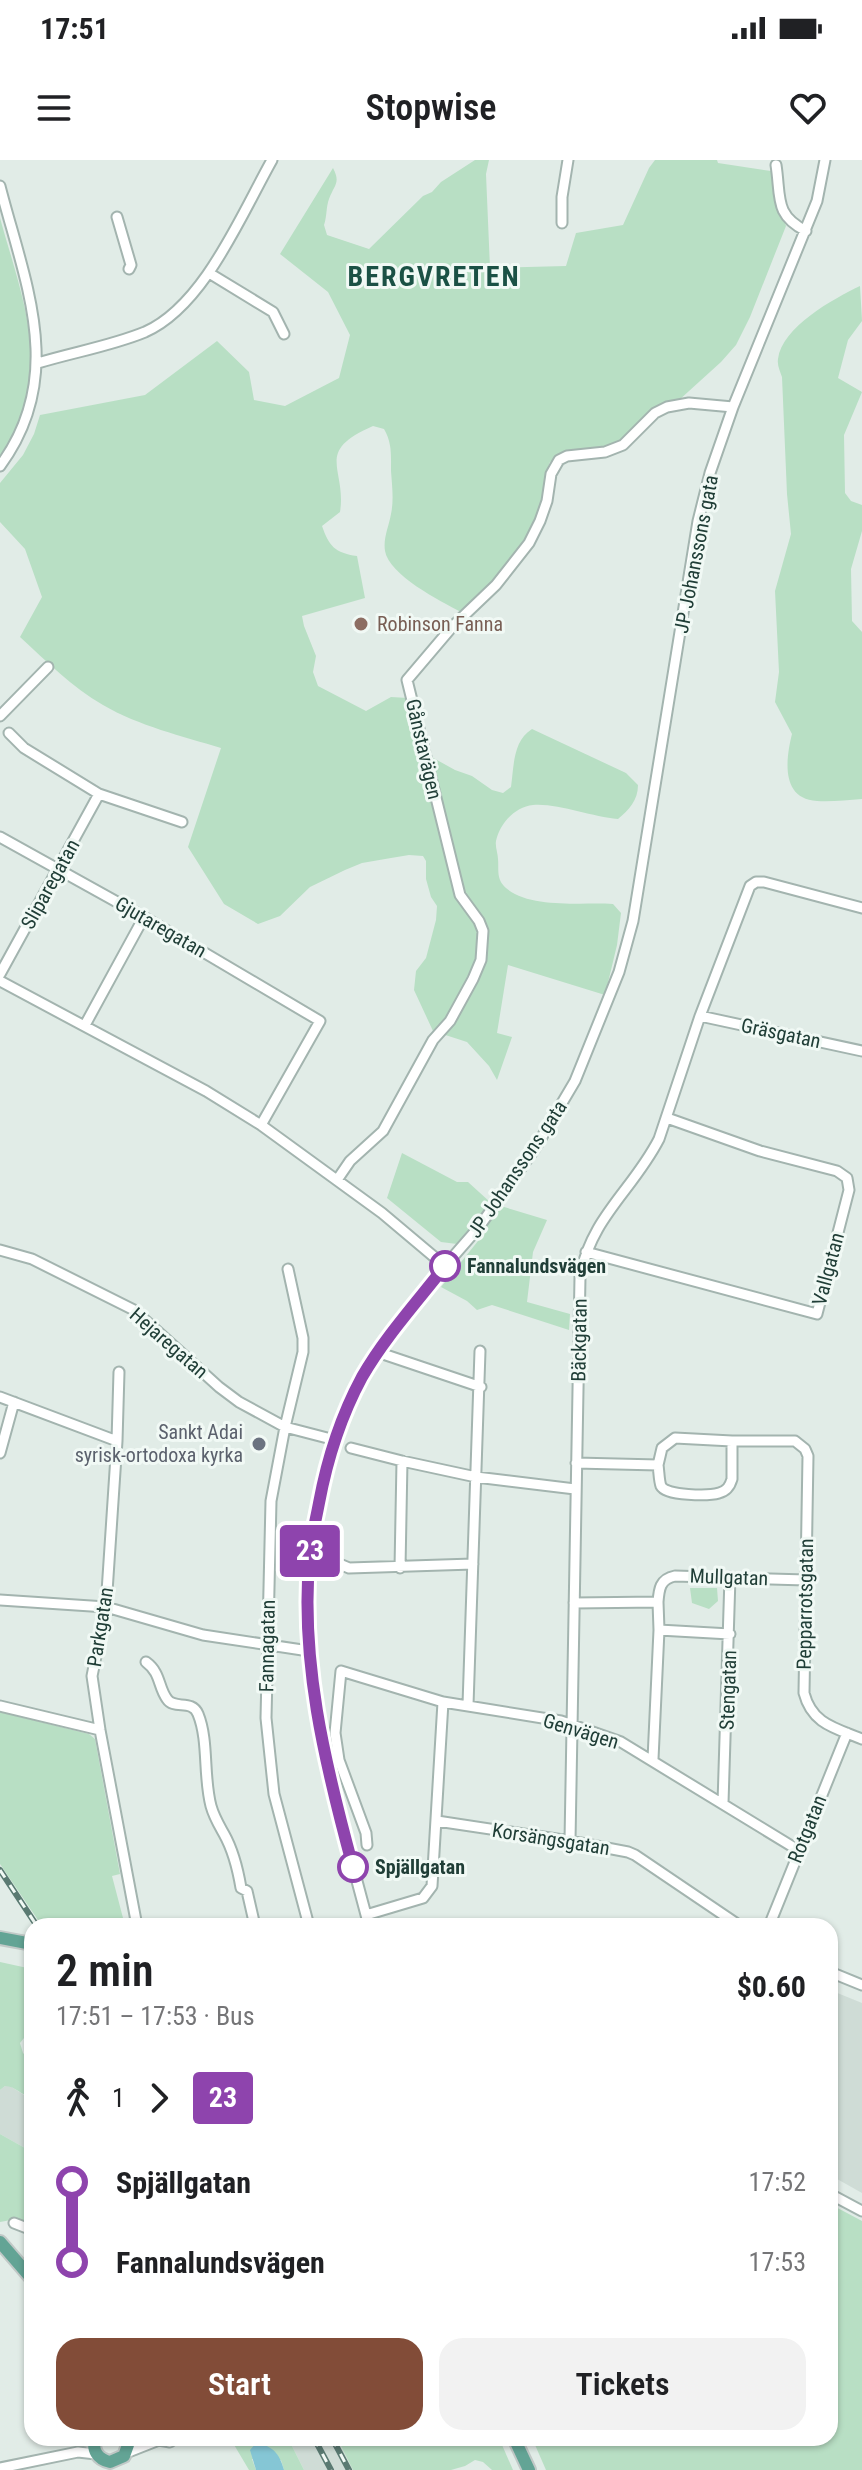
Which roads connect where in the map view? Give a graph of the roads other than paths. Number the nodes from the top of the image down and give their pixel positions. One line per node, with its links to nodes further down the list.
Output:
1 (272, 160): 10 (street)
2 (568, 160): 7 (street)
3 (825, 160): 8 (street, JP Johanssons gata)
4 (776, 165): 8 (street)
5 (0, 186): 12 (street)
6 (117, 217): 9 (street)
7 (562, 223)
8 (806, 231): 13 (street, JP Johanssons gata)
9 (129, 269)
10 (209, 273): 11 (street); 12 (street)
11 (284, 334)
12 (38, 363): 14 (street)
13 (733, 407): 31 (street, Gånstavägen); 34 (street, JP Johanssons gata)
14 (0, 466)
15 (48, 667): 16 (street)
16 (0, 716)
17 (9, 733): 18 (street)
18 (99, 794): 19 (street); 21 (street, Sliparegatan)
19 (182, 822)
20 (0, 837): 21 (street, Gjutaregatan)
21 (58, 869): 23 (street, Gjutaregatan); 24 (street, Sliparegatan)
22 (862, 908): 26 (street, Bäckgatan)
23 (144, 917): 27 (street); 30 (street, Gjutaregatan)
24 (0, 974)
25 (0, 981): 27 (street)
26 (700, 1016): 28 (street, Gräsgatan); 29 (street, Bäckgatan)
27 (85, 1025): 30 (street)
28 (862, 1051)
29 (667, 1118): 33 (street, Bäckgatan); 33 (street, Vallgatan)
30 (261, 1125): 31 (street)
31 (337, 1180): 34 (street)
32 (0, 1250): 42 (street, Hejaregatan)
33 (586, 1252): 49 (street, Bäckgatan)
34 (445, 1266): 37 (street, JP Johanssons gata)
35 (288, 1269): 42 (street, Fannagatan)
36 (480, 1351): 39 (street)
37 (377, 1352): 39 (street); 43 (street, JP Johanssons gata)
38 (119, 1372): 44 (street, Parkgatan)
39 (481, 1387): 51 (street)
40 (0, 1397): 41 (street)
41 (14, 1402): 44 (street); 47 (street)
42 (285, 1427): 43 (street, Hejaregatan); 64 (street, Fannagatan)
43 (335, 1440): 65 (street, JP Johanssons gata)
44 (117, 1441): 61 (street, Parkgatan)
45 (732, 1441): 50 (street); 50 (street); 57 (street, Pepparrotsgatan)
46 (351, 1448): 48 (street)
47 (0, 1453)
48 (402, 1461): 51 (street); 55 (street)
49 (576, 1463): 50 (street); 52 (street, Bäckgatan)
50 (658, 1465)
51 (476, 1477): 52 (street); 54 (street)
52 (575, 1489): 60 (street, Bäckgatan)
53 (337, 1563): 55 (street)
54 (473, 1564): 55 (street); 68 (street)
55 (400, 1568)
56 (730, 1577): 57 (street, Mullgatan); 59 (street, Mullgatan); 63 (street, Stengatan)
57 (806, 1580): 72 (street, Pepparrotsgatan)
58 (0, 1600): 61 (street)
59 (658, 1602): 60 (street); 62 (street)
60 (574, 1603): 70 (street, Bäckgatan)
61 (106, 1607): 64 (street); 71 (street, Parkgatan)
62 (659, 1630): 63 (street); 74 (street)
63 (730, 1634): 75 (street, Stengatan)
64 (267, 1645): 65 (street); 83 (street, Fannagatan)
65 (309, 1651): 80 (street, JP Johanssons gata)
66 (146, 1662): 82 (street)
67 (443, 1702): 68 (street, Genvägen); 76 (street); 78 (street, Genvägen)
68 (468, 1705): 70 (street, Genvägen)
69 (0, 1706): 71 (street)
70 (573, 1724): 74 (street, Genvägen); 77 (street, Bäckgatan)
71 (100, 1730): 81 (street, Parkgatan)
72 (847, 1733): 73 (street, Pepparrotsgatan); 79 (street, Rotgatan)
73 (862, 1739)
74 (653, 1759): 75 (street, Genvägen)
75 (723, 1803): 79 (street, Genvägen)
76 (437, 1821): 77 (street, Korsängsgatan); 80 (street)
77 (570, 1841): 85 (street, Korsängsgatan)
78 (367, 1845)
79 (798, 1850): 86 (street, Rotgatan)
80 (366, 1915): 84 (street, JP Johanssons gata)
81 (135, 1918)
82 (253, 1918)
83 (307, 1918)
84 (367, 1918)
85 (728, 1918)
86 (772, 1918)
87 (0, 1938): 88 (main road)
88 (24, 1942)
89 (838, 1975): 90 (street)
90 (862, 1985)
91 (838, 2198): 92 (street)
92 (862, 2211)
93 (14, 2223): 94 (street)
94 (24, 2227)
95 (0, 2242): 96 (main road)
96 (24, 2270)
97 (88, 2446): 100 (street)
98 (143, 2446): 101 (street)
99 (518, 2446): 104 (main road)
100 (78, 2452): 102 (street); 103 (street)
101 (124, 2460): 102 (main road)
102 (104, 2462)
103 (0, 2468)
104 (529, 2470)

